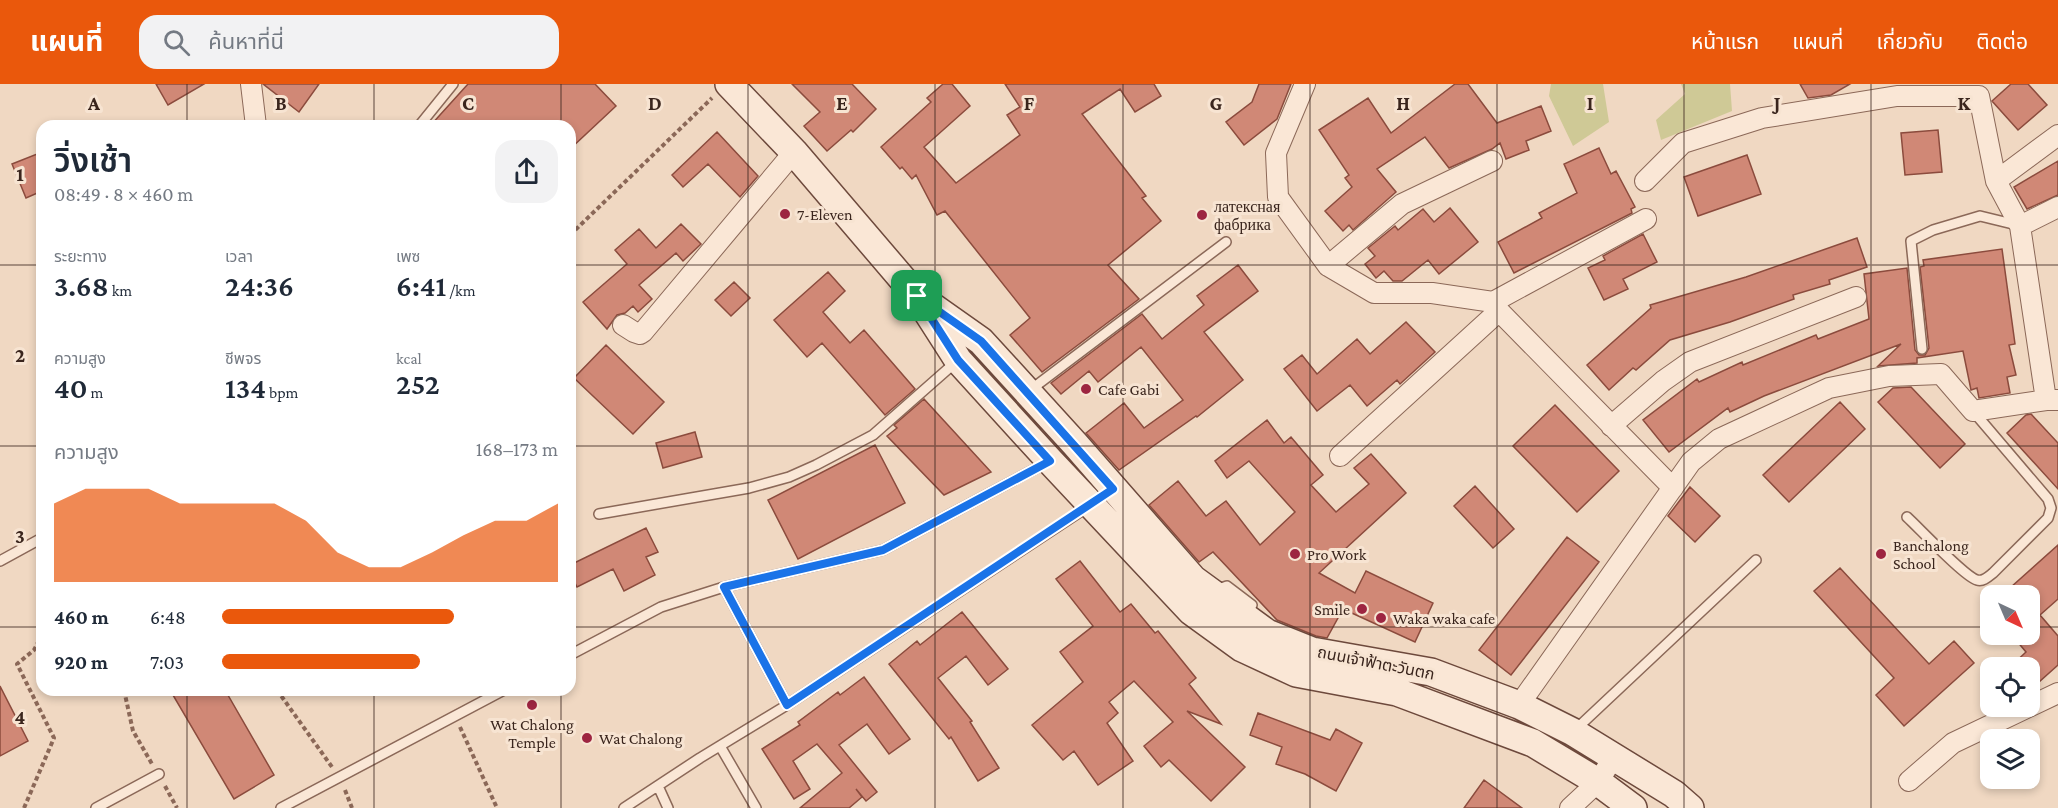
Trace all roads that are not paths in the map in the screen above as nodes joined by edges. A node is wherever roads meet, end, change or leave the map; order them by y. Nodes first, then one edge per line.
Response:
1 (251, 84) edge
2 (453, 84) edge
3 (1305, 84) edge
4 (723, 88) edge
5 (1894, 90) edge
6 (255, 120) edge
7 (424, 120) edge
8 (2058, 135) edge
9 (794, 152) junction
10 (1492, 161) dead end
11 (1645, 181) dead end
12 (1996, 181) junction
13 (2058, 207) edge
14 (1646, 219) dead end
15 (2020, 226) junction
16 (1226, 242) dead end
17 (1328, 266) junction
18 (917, 296) junction
19 (1856, 297) dead end
20 (1496, 307) junction
21 (623, 325) dead end
22 (1922, 349) dead end
23 (958, 360) junction
24 (1028, 392) junction
25 (2052, 400) edge
26 (1973, 411) junction
27 (1611, 426) junction
28 (1075, 444) junction
29 (1340, 456) dead end
30 (1050, 461) junction
31 (1673, 488) junction
32 (1113, 489) junction
33 (1091, 504) junction
34 (599, 514) dead end
35 (1907, 517) dead end
36 (36, 541) edge
37 (1756, 560) dead end
38 (0, 561) edge
39 (724, 587) junction
40 (1210, 591) junction
41 (1252, 605) dead end
42 (576, 652) edge
43 (2058, 693) edge
44 (493, 696) edge
45 (787, 705) junction
46 (1519, 705) junction
47 (1572, 732) junction
48 (720, 746) junction
49 (1613, 758) junction
50 (159, 774) road end
51 (1909, 781) dead end
52 (1598, 782) junction
53 (658, 786) junction
54 (96, 808) edge
55 (281, 808) edge
56 (624, 808) edge
57 (668, 808) edge
58 (756, 808) edge
59 (1570, 808) edge
60 (1633, 808) edge
61 (1690, 808) edge

1 - 6 street
2 - 7 lane
3 - 17 street
4 - 9 main road, ถนนเจ้าฟ้าตะวันตก
5 - 11 street
5 - 12 street
8 - 12 street
9 - 18 main road, ถนนเจ้าฟ้าตะวันตก
9 - 21 street
10 - 17 street
12 - 15 street
13 - 15 street
14 - 20 street
15 - 22 lane
15 - 25 street
16 - 24 lane
17 - 20 street
18 - 23 main road, ถนนเจ้าฟ้าตะวันตก
18 - 24 main road, ถนนเจ้าฟ้าตะวันตก
19 - 27 street
20 - 27 street
20 - 29 street
23 - 30 main road, ถนนเจ้าฟ้าตะวันตก
23 - 34 lane
24 - 28 main road, ถนนเจ้าฟ้าตะวันตก
25 - 26 street
26 - 31 street
26 - 35 lane
27 - 31 street
28 - 30 main road
28 - 32 main road, ถนนเจ้าฟ้าตะวันตก
30 - 33 main road, ถนนเจ้าฟ้าตะวันตก
30 - 39 lane
31 - 46 street
32 - 33 main road
32 - 40 main road, ถนนเจ้าฟ้าตะวันตก
33 - 45 lane
33 - 52 main road, ถนนเจ้าฟ้าตะวันตก
36 - 38 lane
37 - 47 lane
39 - 42 lane
39 - 45 lane
40 - 41 lane
40 - 46 main road, ถนนเจ้าฟ้าตะวันตก
43 - 51 street
44 - 55 lane
45 - 48 lane
46 - 47 main road, ถนนเจ้าฟ้าตะวันตก
47 - 49 main road, ถนนเจ้าฟ้าตะวันตก
48 - 53 lane
48 - 58 lane
49 - 52 street
49 - 61 main road, ถนนเจ้าฟ้าตะวันตก
50 - 54 lane
52 - 59 street
52 - 60 main road, ถนนเจ้าฟ้าตะวันตก
53 - 56 lane
53 - 57 lane

